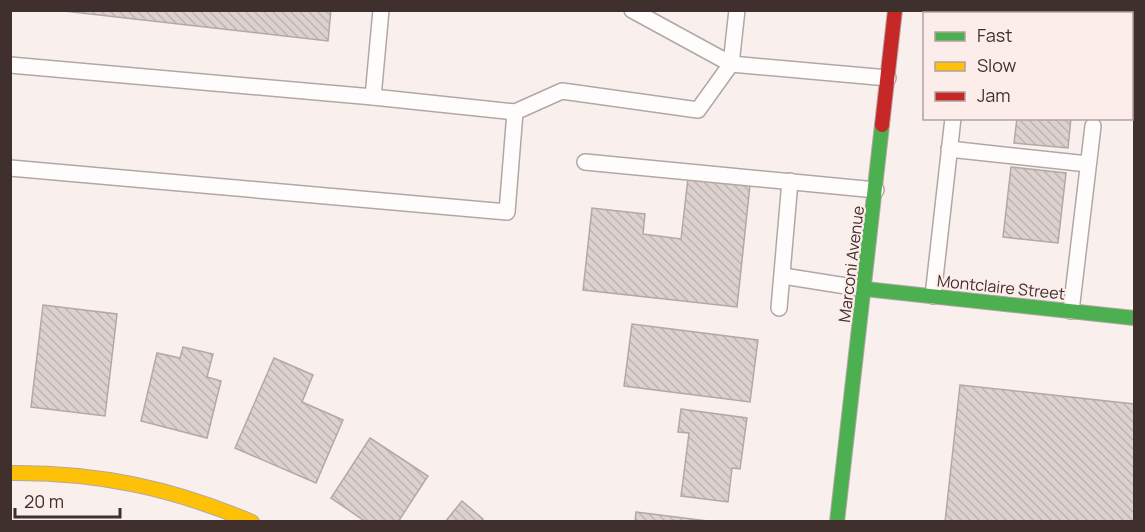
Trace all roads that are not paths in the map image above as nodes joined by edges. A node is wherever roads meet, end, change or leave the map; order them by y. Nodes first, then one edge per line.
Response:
1 (381, 10) edge
2 (632, 10) edge
3 (737, 10) edge
4 (895, 10) edge
5 (731, 64) junction
6 (10, 65) edge
7 (888, 78) junction
8 (372, 97) junction
9 (515, 112) junction
10 (953, 120) edge
11 (1093, 126) dead end
12 (949, 149) junction
13 (585, 162) dead end
14 (1089, 164) junction
15 (10, 168) edge
16 (790, 181) junction
17 (876, 190) junction
18 (783, 276) junction
19 (865, 289) junction
20 (933, 296) junction
21 (779, 308) dead end
22 (1071, 311) junction
23 (1134, 318) edge
24 (10, 473) edge
25 (252, 522) edge
26 (837, 522) edge

1 - 8 lane
2 - 5 lane
3 - 5 lane
4 - 7 street, Marconi Avenue
5 - 7 lane
5 - 9 lane
6 - 8 lane
7 - 17 street, Marconi Avenue
8 - 9 lane
9 - 15 lane
10 - 12 lane
11 - 14 lane
12 - 14 lane
12 - 20 lane
13 - 16 lane
14 - 22 lane
16 - 17 lane
16 - 18 lane
17 - 19 street, Marconi Avenue
18 - 19 lane
18 - 21 lane
19 - 20 street, Montclaire Street
19 - 26 street, Marconi Avenue
20 - 22 street, Montclaire Street
22 - 23 street, Montclaire Street
24 - 25 street

